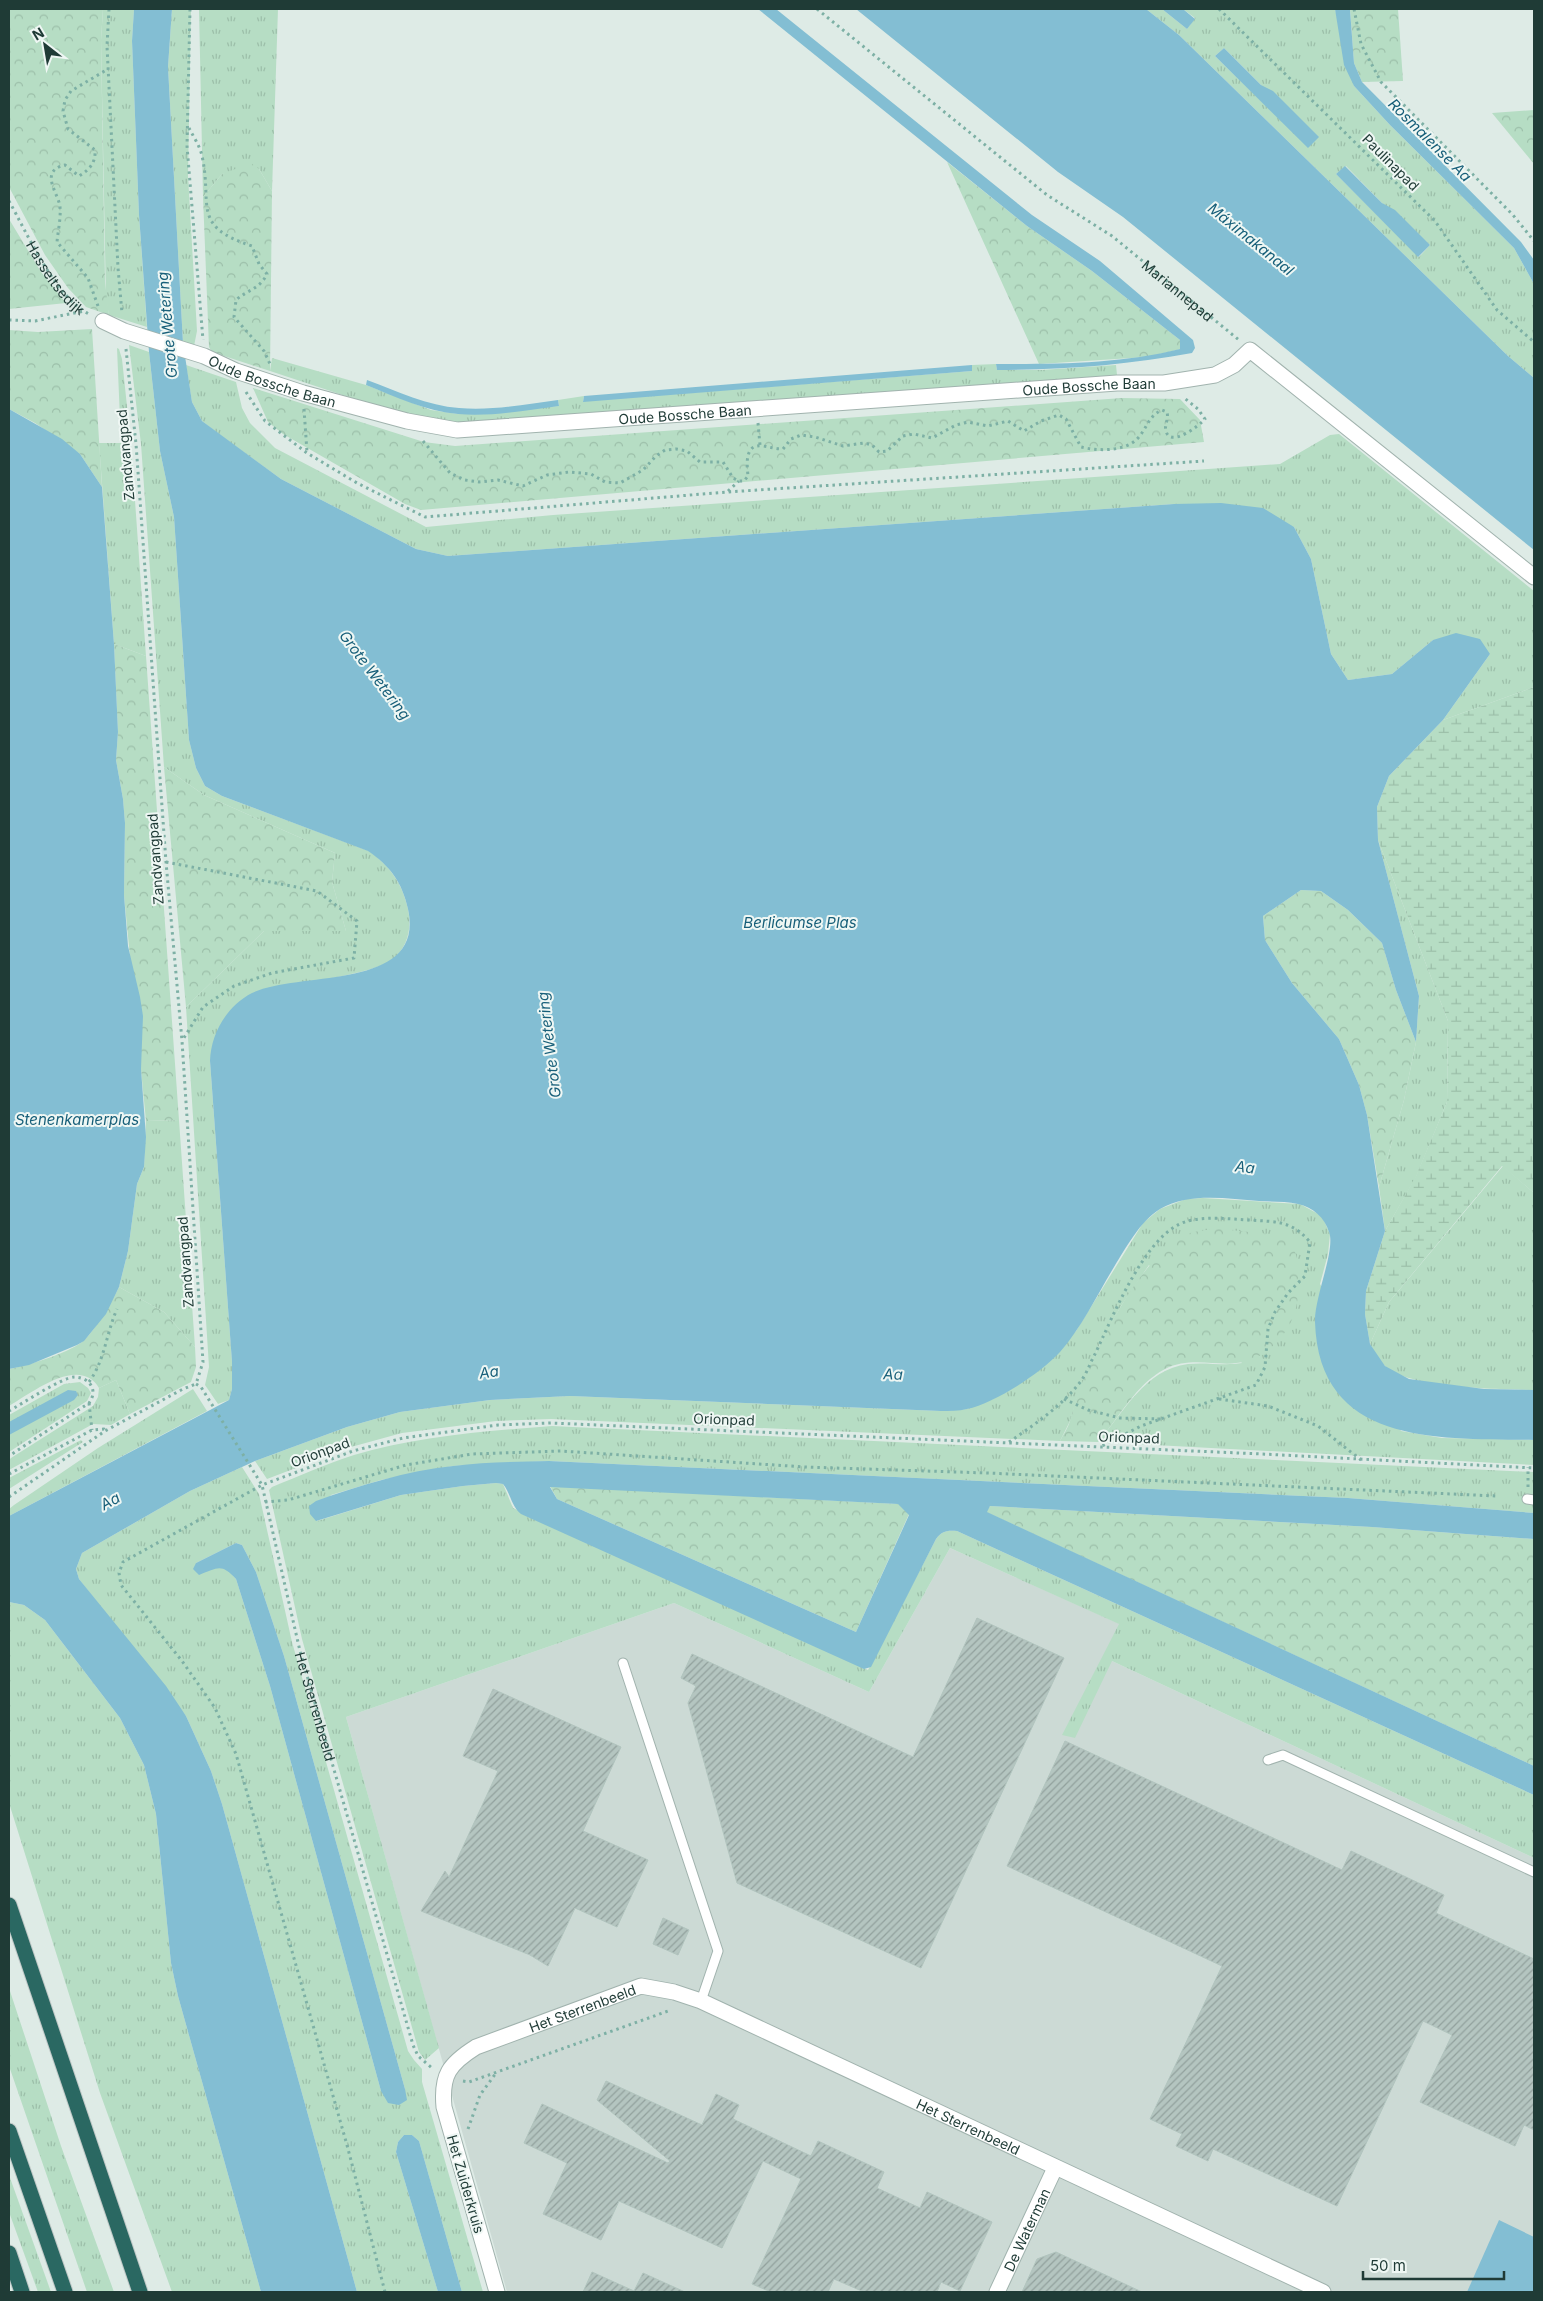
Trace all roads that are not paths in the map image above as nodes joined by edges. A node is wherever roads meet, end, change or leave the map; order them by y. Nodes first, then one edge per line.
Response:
1 (102, 321) road end
2 (131, 333) joint
3 (1534, 577) edge
4 (622, 1663) dead end
5 (1268, 1760) dead end
6 (1534, 1872) edge
7 (9, 1905) edge
8 (701, 2002) junction
9 (446, 2076) joint
10 (9, 2131) edge
11 (1056, 2168) junction
12 (9, 2253) edge
13 (22, 2292) edge
14 (65, 2292) edge
15 (140, 2292) edge
16 (497, 2292) edge
17 (996, 2292) edge
18 (1323, 2292) edge

1 - 2 street, Hasseltsedijk
2 - 3 street, Oude Bossche Baan
4 - 8 lane
5 - 6 lane
7 - 15 highway
8 - 9 street, Het Sterrenbeeld
8 - 11 street, Het Sterrenbeeld
9 - 16 street, Het Zuiderkruis
10 - 14 highway
11 - 17 street, De Waterman
11 - 18 street, Het Sterrenbeeld
12 - 13 highway

